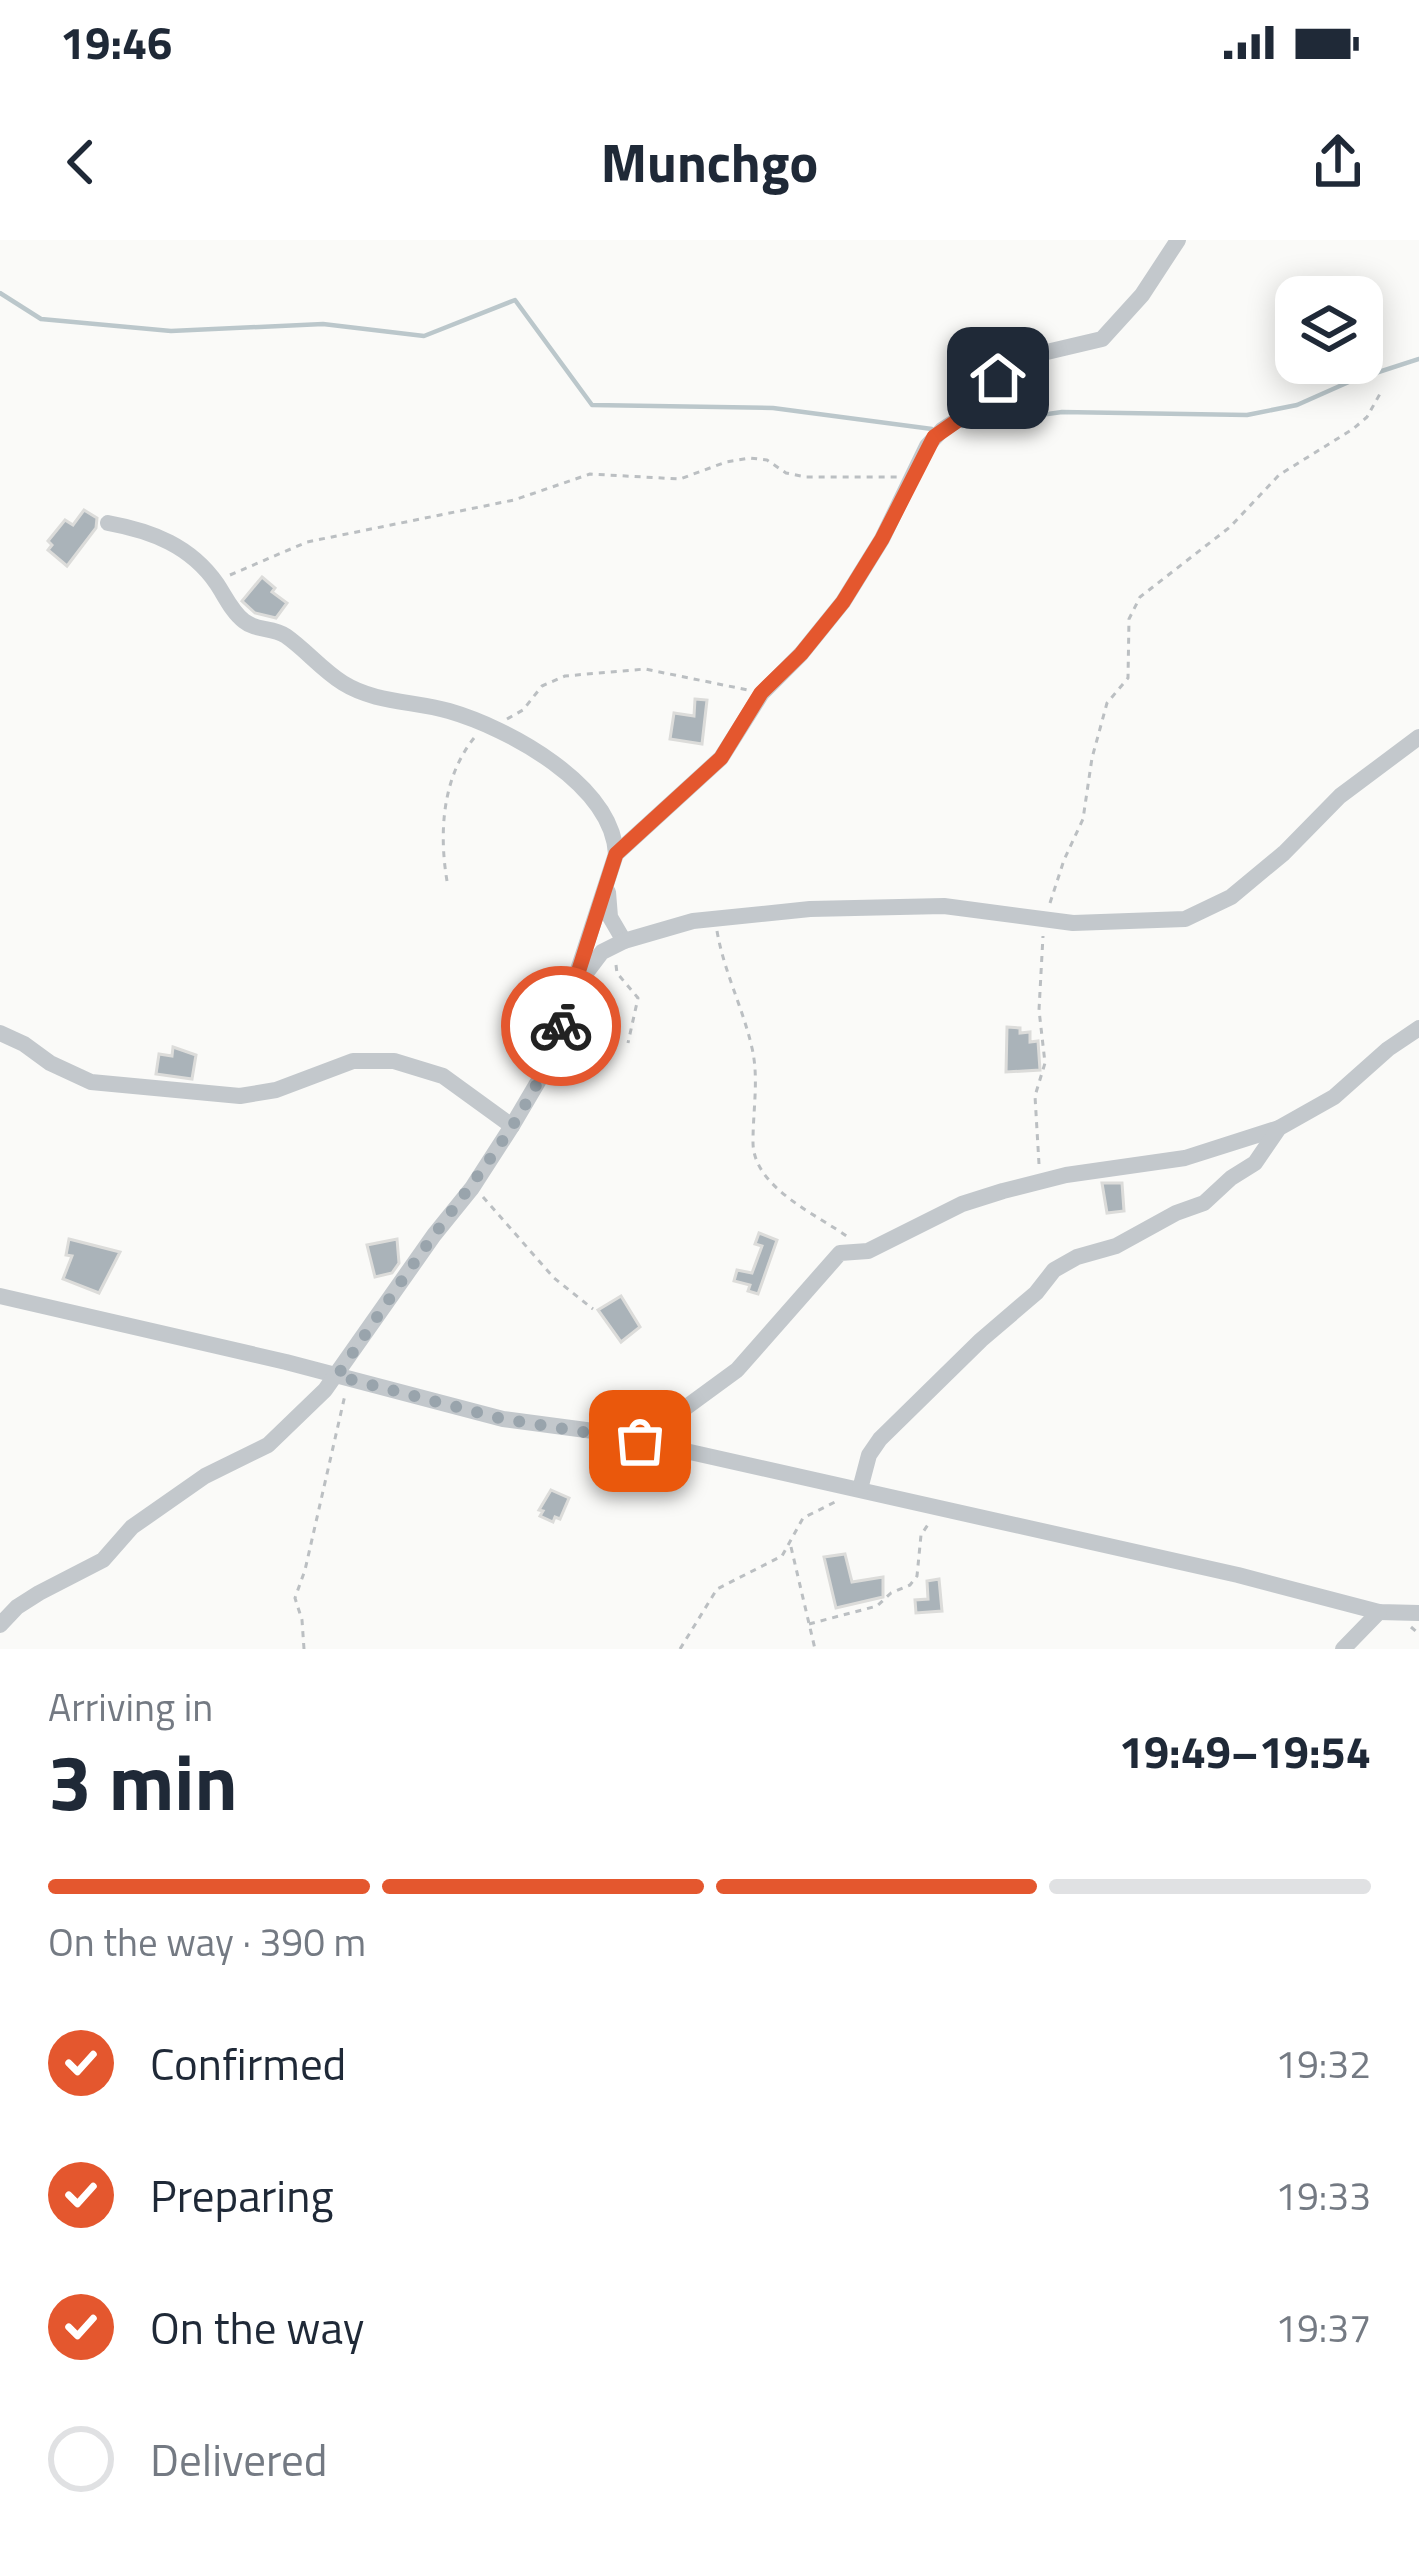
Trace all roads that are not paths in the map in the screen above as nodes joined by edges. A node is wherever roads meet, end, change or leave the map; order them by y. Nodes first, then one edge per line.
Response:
1 (1178, 240) edge
2 (108, 523) dead end
3 (1419, 737) edge
4 (616, 854) junction
5 (608, 879) junction
6 (624, 941) junction
7 (574, 988) junction
8 (1419, 1028) edge
9 (0, 1033) edge
10 (512, 1126) junction
11 (1279, 1128) junction
12 (0, 1296) edge
13 (343, 1378) junction
14 (640, 1441) junction
15 (860, 1489) junction
16 (1378, 1612) junction
17 (1419, 1613) edge
18 (0, 1625) edge
19 (1343, 1649) edge

1 - 4 street
2 - 4 street
3 - 6 street
4 - 5 street
5 - 6 street
5 - 7 street
6 - 7 street
7 - 10 street
8 - 11 street
9 - 10 street
10 - 13 street
11 - 14 street
11 - 15 street
12 - 13 street
13 - 14 street
13 - 18 street
14 - 15 street
15 - 16 street
16 - 17 street
16 - 19 street

